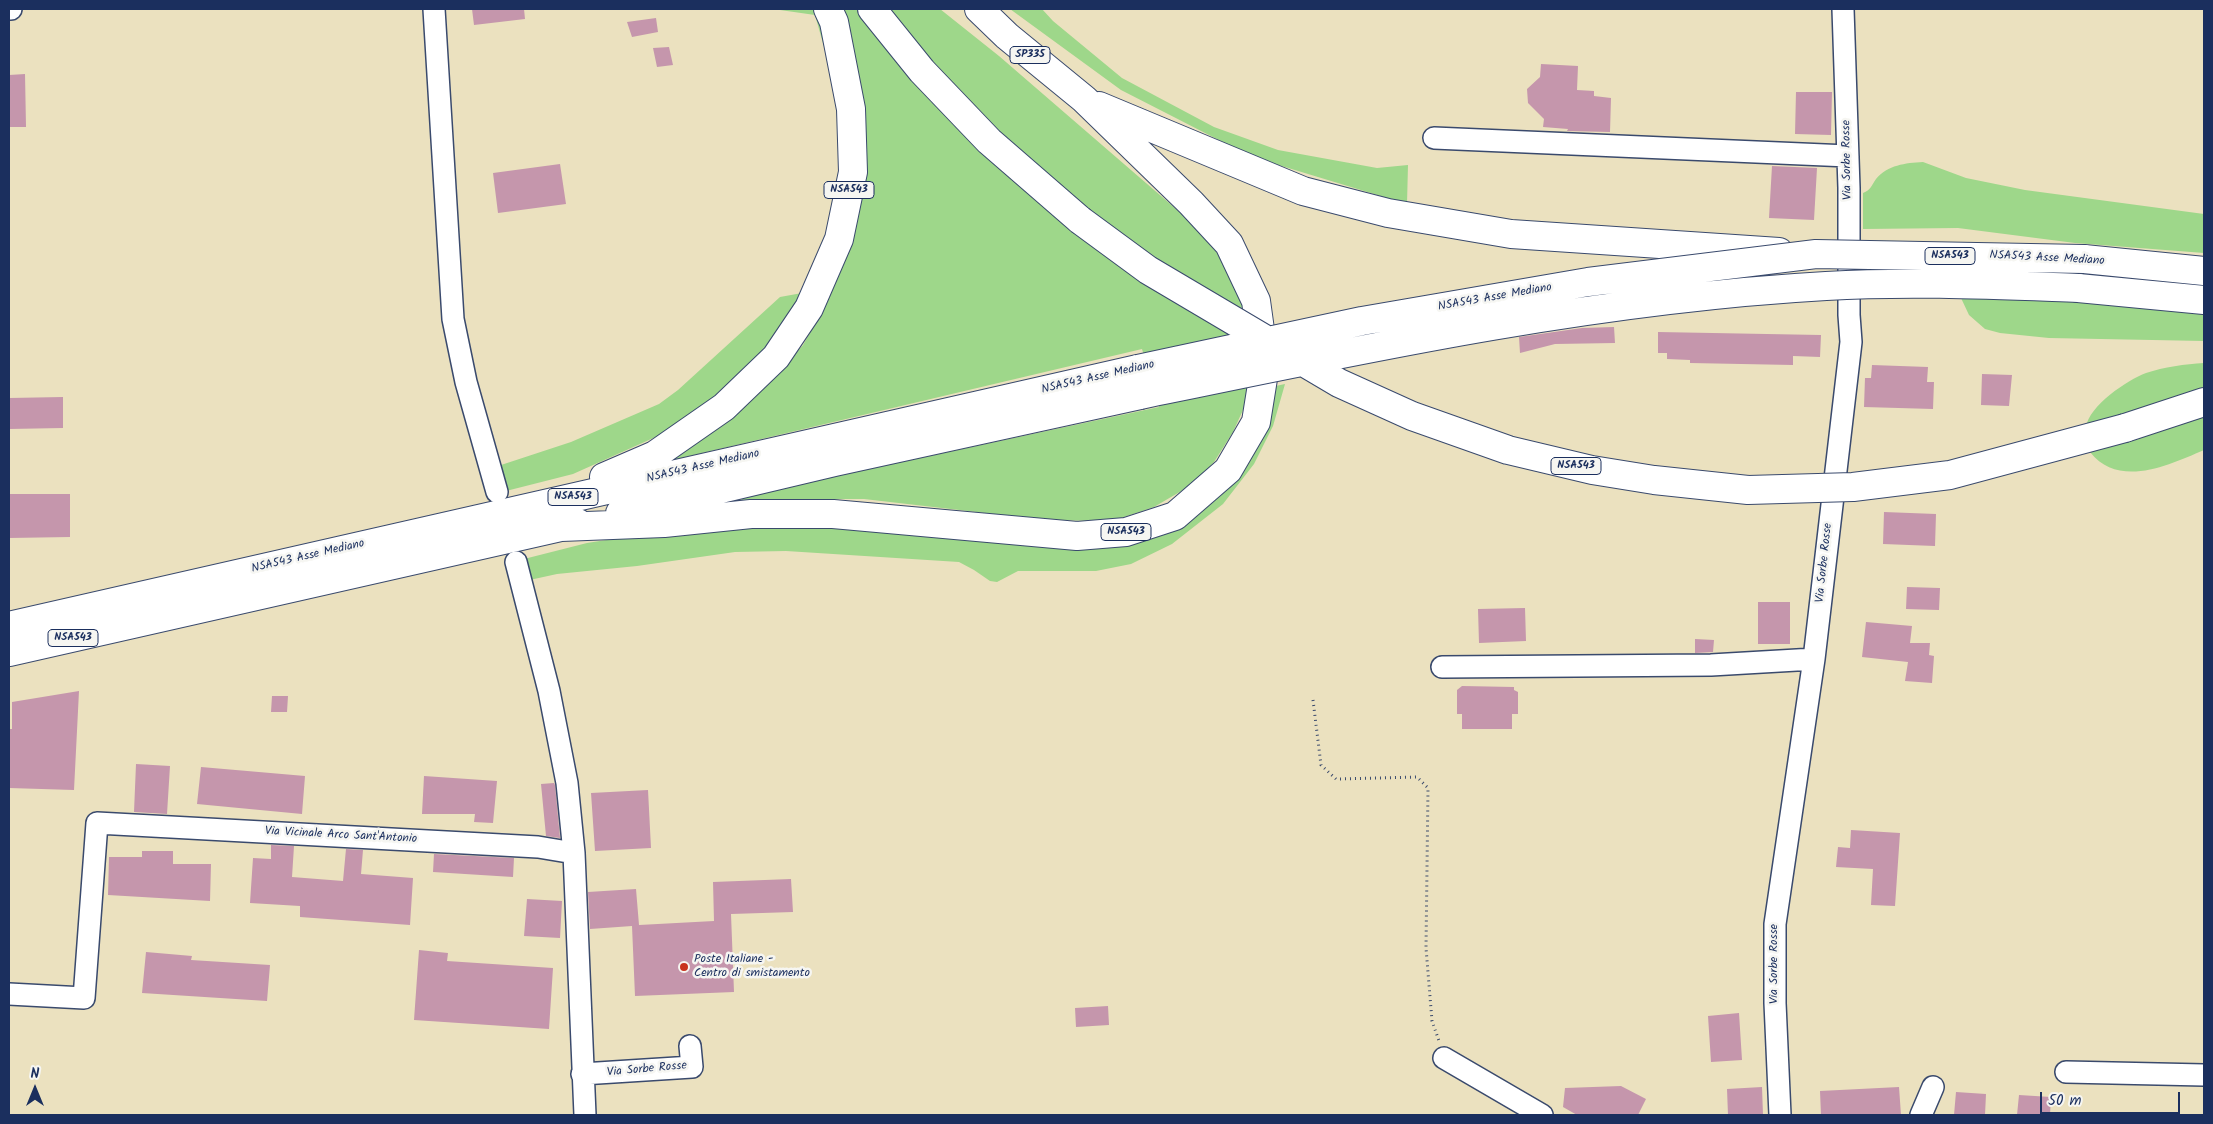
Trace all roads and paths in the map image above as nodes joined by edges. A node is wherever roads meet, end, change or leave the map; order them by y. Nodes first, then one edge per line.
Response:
1 (434, 9) edge
2 (828, 9) edge
3 (872, 9) edge
4 (979, 9) edge
5 (1843, 9) edge
6 (1084, 99) junction
7 (1434, 138) dead end
8 (1848, 156) junction
9 (1816, 254) junction
10 (2204, 271) edge
11 (2204, 300) edge
12 (1139, 382) junction
13 (2204, 402) edge
14 (498, 492) dead end
15 (540, 504) junction
16 (561, 527) junction
17 (516, 562) dead end
18 (9, 626) edge
19 (9, 652) edge
20 (1814, 659) junction
21 (1442, 667) dead end
22 (1313, 700) dead end
23 (574, 853) junction
24 (9, 994) edge
25 (690, 1046) dead end
26 (1444, 1058) joint
27 (2066, 1072) dead end
28 (582, 1074) junction
29 (2204, 1075) edge
30 (1933, 1087) dead end
31 (585, 1115) edge
32 (1542, 1115) edge
33 (1780, 1115) edge
34 (1921, 1115) edge

1 - 14 street
2 - 15 highway, NSA543
3 - 13 highway, NSA543, bridge
4 - 6 highway, SP335
5 - 8 street, Via Sorbe Rosse
6 - 9 highway, NSA543, bridge
6 - 16 highway, NSA543
7 - 8 street
8 - 20 street, Via Sorbe Rosse
9 - 10 highway, NSA543 Asse Mediano / NSA543, bridge
9 - 12 highway, NSA543 Asse Mediano / NSA543, bridge
11 - 12 highway, NSA543 Asse Mediano / NSA543, bridge
12 - 15 highway, NSA543 Asse Mediano / NSA543
12 - 16 highway, NSA543 Asse Mediano / NSA543
15 - 18 highway, NSA543 Asse Mediano / NSA543
16 - 19 highway, NSA543 Asse Mediano / NSA543
17 - 23 street
20 - 21 street
20 - 33 street, Via Sorbe Rosse
22 - 26 path
23 - 24 street, Via Vicinale Arco Sant'Antonio
23 - 28 street
25 - 28 street, Via Sorbe Rosse
26 - 32 street
27 - 29 street
28 - 31 street
30 - 34 street

